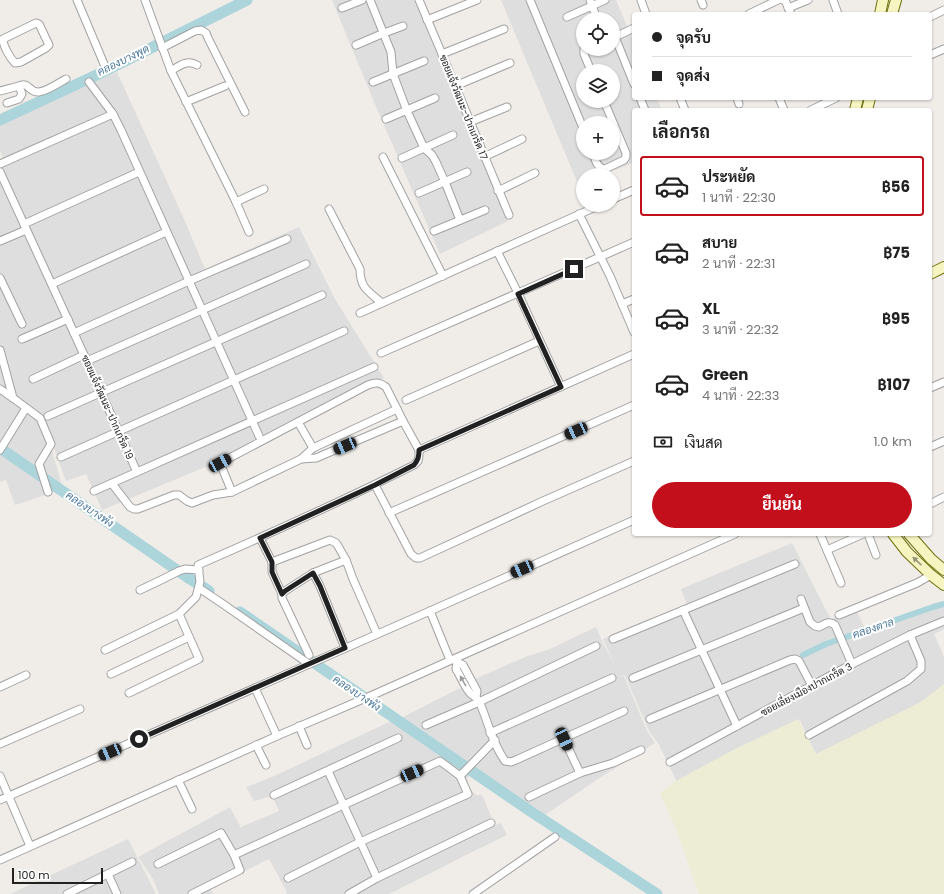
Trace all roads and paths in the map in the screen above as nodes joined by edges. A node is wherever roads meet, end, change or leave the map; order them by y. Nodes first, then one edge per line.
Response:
1 (77, 0) edge
2 (145, 0) edge
3 (362, 0) edge
4 (370, 0) edge
5 (419, 0) edge
6 (477, 0) edge
7 (530, 0) edge
8 (605, 0) edge
9 (641, 0) edge
10 (778, 0) edge
11 (784, 0) edge
12 (808, 0) edge
13 (833, 0) edge
14 (883, 0) edge
15 (896, 0) edge
16 (354, 2) edge
17 (591, 3) edge
18 (342, 8) dead end
19 (944, 10) edge
20 (790, 11) edge
21 (645, 12) edge
22 (753, 12) edge
23 (837, 12) edge
24 (880, 12) edge
25 (893, 12) edge
26 (567, 16) dead end
27 (932, 16) edge
28 (427, 20) junction
29 (403, 26) dead end
30 (504, 29) dead end
31 (632, 29) edge
32 (384, 33) junction
33 (620, 34) edge
34 (161, 44) junction
35 (356, 45) dead end
36 (2, 47) edge
37 (944, 49) edge
38 (620, 51) edge
39 (442, 54) junction
40 (932, 54) edge
41 (424, 61) dead end
42 (510, 63) dead end
43 (104, 64) dead end
44 (197, 65) dead end
45 (171, 72) junction
46 (394, 74) junction
47 (66, 79) dead end
48 (632, 79) edge
49 (89, 82) dead end
50 (372, 82) dead end
51 (19, 86) junction
52 (225, 86) dead end
53 (455, 86) junction
54 (0, 91) edge
55 (435, 98) dead end
56 (832, 100) edge
57 (186, 102) junction
58 (7, 103) dead end
59 (507, 107) dead end
60 (815, 108) edge
61 (407, 111) junction
62 (245, 112) dead end
63 (113, 114) junction
64 (578, 116) edge
65 (386, 119) dead end
66 (470, 122) junction
67 (453, 135) dead end
68 (620, 139) edge
69 (522, 140) dead end
70 (424, 148) junction
71 (384, 157) dead end
72 (484, 157) junction
73 (402, 158) dead end
74 (596, 160) edge
75 (0, 164) edge
76 (0, 172) edge
77 (139, 172) junction
78 (467, 172) dead end
79 (535, 173) dead end
80 (445, 182) junction
81 (264, 189) dead end
82 (498, 190) junction
83 (632, 191) edge
84 (419, 193) dead end
85 (620, 196) edge
86 (236, 202) junction
87 (330, 209) dead end
88 (485, 210) dead end
89 (584, 212) edge
90 (579, 214) junction
91 (509, 215) dead end
92 (460, 220) junction
93 (25, 227) junction
94 (434, 231) dead end
95 (166, 232) junction
96 (249, 232) dead end
97 (287, 239) dead end
98 (0, 241) edge
99 (632, 243) edge
100 (497, 251) junction
101 (601, 256) junction
102 (306, 264) dead end
103 (944, 267) edge
104 (932, 273) edge
105 (443, 276) junction
106 (0, 278) edge
107 (189, 281) junction
108 (52, 284) junction
109 (518, 294) junction
110 (322, 295) dead end
111 (632, 300) edge
112 (382, 303) junction
113 (622, 304) junction
114 (203, 310) junction
115 (360, 313) dead end
116 (68, 318) junction
117 (22, 324) dead end
118 (632, 327) edge
119 (344, 330) dead end
120 (74, 333) junction
121 (22, 339) dead end
122 (216, 341) junction
123 (540, 341) junction
124 (381, 353) dead end
125 (1, 355) edge
126 (632, 355) edge
127 (86, 358) junction
128 (374, 367) dead end
129 (33, 379) dead end
130 (234, 380) junction
131 (944, 382) edge
132 (561, 387) junction
133 (932, 387) edge
134 (0, 389) edge
135 (101, 392) junction
136 (13, 398) junction
137 (406, 400) dead end
138 (632, 406) edge
139 (26, 408) junction
140 (397, 409) junction
141 (48, 416) dead end
142 (252, 420) junction
143 (402, 421) junction
144 (298, 422) junction
145 (119, 432) junction
146 (259, 436) dead end
147 (944, 441) edge
148 (932, 446) edge
149 (313, 448) junction
150 (0, 450) edge
151 (419, 450) junction
152 (61, 457) dead end
153 (301, 459) junction
154 (632, 462) edge
155 (137, 472) junction
156 (113, 485) dead end
157 (375, 485) junction
158 (94, 491) dead end
159 (48, 492) dead end
160 (232, 492) junction
161 (944, 497) edge
162 (932, 503) edge
163 (389, 513) junction
164 (632, 521) edge
165 (724, 536) edge
166 (821, 536) edge
167 (858, 536) edge
168 (869, 536) edge
169 (895, 536) edge
170 (911, 536) edge
171 (260, 538) junction
172 (827, 550) junction
173 (876, 555) dead end
174 (346, 560) junction
175 (272, 562) junction
176 (794, 564) dead end
177 (199, 570) junction
178 (944, 570) edge
179 (313, 573) junction
180 (931, 575) junction
181 (842, 583) dead end
182 (944, 585) edge
183 (199, 588) junction
184 (140, 590) dead end
185 (282, 594) junction
186 (801, 599) dead end
187 (804, 608) junction
188 (683, 610) junction
189 (430, 611) junction
190 (179, 614) junction
191 (839, 615) dead end
192 (944, 621) edge
193 (377, 634) junction
194 (910, 634) junction
195 (189, 637) junction
196 (613, 639) dead end
197 (596, 646) dead end
198 (345, 648) junction
199 (105, 650) dead end
200 (702, 650) junction
201 (309, 655) dead end
202 (455, 660) junction
203 (309, 664) junction
204 (852, 664) junction
205 (111, 674) dead end
206 (26, 675) dead end
207 (612, 678) dead end
208 (633, 678) dead end
209 (812, 686) junction
210 (0, 687) edge
211 (255, 688) junction
212 (720, 689) junction
213 (129, 693) dead end
214 (478, 700) junction
215 (80, 710) dead end
216 (624, 711) dead end
217 (650, 719) dead end
218 (426, 725) dead end
219 (299, 726) junction
220 (737, 726) junction
221 (490, 733) junction
222 (810, 735) dead end
223 (277, 736) junction
224 (398, 738) dead end
225 (564, 739) junction
226 (495, 740) junction
227 (0, 744) edge
228 (308, 744) dead end
229 (256, 745) junction
230 (642, 750) dead end
231 (670, 762) dead end
232 (266, 765) dead end
233 (328, 770) junction
234 (580, 773) junction
235 (0, 776) edge
236 (460, 776) junction
237 (178, 780) junction
238 (274, 795) dead end
239 (9, 796) junction
240 (529, 797) dead end
241 (0, 800) edge
242 (344, 804) junction
243 (192, 810) dead end
244 (491, 823) dead end
245 (555, 837) dead end
246 (360, 842) junction
247 (30, 846) junction
248 (234, 855) junction
249 (0, 860) edge
250 (132, 862) dead end
251 (158, 864) dead end
252 (108, 874) junction
253 (288, 878) dead end
254 (377, 878) junction
255 (67, 894) edge
256 (117, 894) edge
257 (192, 894) edge
258 (349, 894) edge
259 (473, 894) edge

1 - 43 street
2 - 34 street
3 - 16 street
4 - 32 street
5 - 28 street, ซอยแจ้งวัฒนะ-ปากเกร็ด 17
6 - 28 street
7 - 64 street
8 - 17 street
9 - 21 street
10 - 22 street
11 - 20 street
12 - 20 street
13 - 23 street
14 - 24 main road
15 - 25 main road
16 - 18 street
17 - 26 street
19 - 27 street
28 - 39 street, ซอยแจ้งวัฒนะ-ปากเกร็ด 17
29 - 32 street
30 - 39 street
31 - 33 street
32 - 35 street
32 - 46 street
34 - 45 street
34 - 62 street
36 - 36 street
37 - 40 street
38 - 48 street
39 - 53 street, ซอยแจ้งวัฒนะ-ปากเกร็ด 17
41 - 46 street
42 - 53 street
44 - 45 street
45 - 57 street
46 - 50 street
46 - 61 street
47 - 51 street
49 - 63 street
51 - 54 street
51 - 58 street
52 - 57 street
53 - 66 street, ซอยแจ้งวัฒนะ-ปากเกร็ด 17
55 - 61 street
56 - 60 street
57 - 86 street
59 - 66 street
61 - 65 street
61 - 70 street
63 - 75 street
63 - 77 street
66 - 72 street, ซอยแจ้งวัฒนะ-ปากเกร็ด 17
67 - 70 street
68 - 74 street
69 - 72 street
70 - 73 street
70 - 80 street
71 - 105 street
72 - 82 street, ซอยแจ้งวัฒนะ-ปากเกร็ด 17
76 - 93 street, ซอยแจ้งวัฒนะ-ปากเกร็ด 19
77 - 93 street
77 - 95 street
78 - 80 street
79 - 82 street
80 - 84 street
80 - 92 street
81 - 86 street
82 - 91 street, ซอยแจ้งวัฒนะ-ปากเกร็ด 17
83 - 85 street
86 - 96 street
87 - 112 street
88 - 92 street
89 - 90 street
90 - 100 street
90 - 101 street
92 - 94 street
93 - 98 street
93 - 108 street, ซอยแจ้งวัฒนะ-ปากเกร็ด 19
95 - 107 street
95 - 108 street
97 - 107 street
99 - 101 street
100 - 105 street
100 - 109 street
101 - 109 street
101 - 113 street
102 - 114 street
103 - 104 main road
105 - 112 street
106 - 117 street
107 - 114 street
107 - 120 street
108 - 116 street, ซอยแจ้งวัฒนะ-ปากเกร็ด 19
109 - 123 street
109 - 124 street
110 - 122 street
111 - 113 street
112 - 115 street
113 - 118 street
114 - 122 street
114 - 127 street
116 - 120 street, ซอยแจ้งวัฒนะ-ปากเกร็ด 19
116 - 121 street
119 - 130 street
120 - 127 street, ซอยแจ้งวัฒนะ-ปากเกร็ด 19
122 - 130 street
122 - 135 street
123 - 132 street
123 - 137 street
125 - 136 street
126 - 132 street
127 - 129 street
127 - 135 street, ซอยแจ้งวัฒนะ-ปากเกร็ด 19
128 - 142 street, ซอยแจ้งวัฒนะ-ปากเกร็ด 19
130 - 142 street
130 - 145 street
131 - 133 street
132 - 151 street
134 - 136 street
135 - 141 street
135 - 145 street, ซอยแจ้งวัฒนะ-ปากเกร็ด 19
136 - 139 street
138 - 163 street
139 - 150 street
139 - 159 street
140 - 143 street
140 - 144 street
140 - 149 street
142 - 146 street
142 - 155 street, ซอยแจ้งวัฒนะ-ปากเกร็ด 19
143 - 151 street
143 - 153 street
144 - 149 street
144 - 160 street
145 - 152 street
145 - 155 street, ซอยแจ้งวัฒนะ-ปากเกร็ด 19
147 - 148 street
149 - 153 street
151 - 157 street
153 - 160 street
154 - 163 street
155 - 158 street
156 - 160 street
157 - 163 street
157 - 171 street
161 - 162 street
164 - 189 street
165 - 202 street
166 - 172 street
167 - 172 street
168 - 173 street
180 -> 169 main road
170 - 178 main road
171 - 175 street
171 - 177 street
172 - 181 street
174 - 175 street
174 - 179 street
174 - 193 street
175 - 185 street
176 - 188 street
177 - 183 street
177 - 184 street
179 - 185 street
179 - 198 street
180 - 182 main road
180 - 191 street
183 - 190 street
183 - 203 street
185 - 201 street
186 - 187 street
187 - 200 street
187 - 204 street
188 - 196 street
188 - 200 street
189 - 193 street
189 - 202 street
190 - 195 street
190 - 199 street
192 - 194 street, ซอยเลี่ยงเมืองปากเกร็ด 3
193 - 198 street
194 - 204 street, ซอยเลี่ยงเมืองปากเกร็ด 3
194 - 222 street
195 - 205 street
195 - 213 street
197 - 214 street
198 - 203 street
200 - 208 street
200 - 212 street
202 - 214 street
202 - 219 street
203 - 211 street
204 - 209 street, ซอยเลี่ยงเมืองปากเกร็ด 3
206 - 210 street
207 - 221 street
209 - 212 street
209 - 220 street, ซอยเลี่ยงเมืองปากเกร็ด 3
211 - 223 street
211 - 239 street
212 - 217 street
212 - 220 street
214 - 218 street
214 - 221 street
215 - 227 street
216 - 225 street
219 - 223 street
219 - 228 street
220 - 231 street, ซอยเลี่ยงเมืองปากเกร็ด 3
221 - 226 street
223 - 229 street
224 - 233 street
225 - 226 street
225 - 234 street
226 - 236 street
229 - 232 street
229 - 237 street
230 - 234 street
233 - 238 street
233 - 242 street
234 - 240 street
235 - 239 street
236 - 242 street
236 - 246 street
237 - 243 street
237 - 247 street
239 - 241 street
239 - 247 street
242 - 246 street
242 - 248 street
244 - 254 street
245 - 259 street
246 - 253 street
246 - 254 street
247 - 249 street
248 - 251 street
248 - 257 street
250 - 252 street
252 - 255 street
252 - 256 street
254 - 258 street

